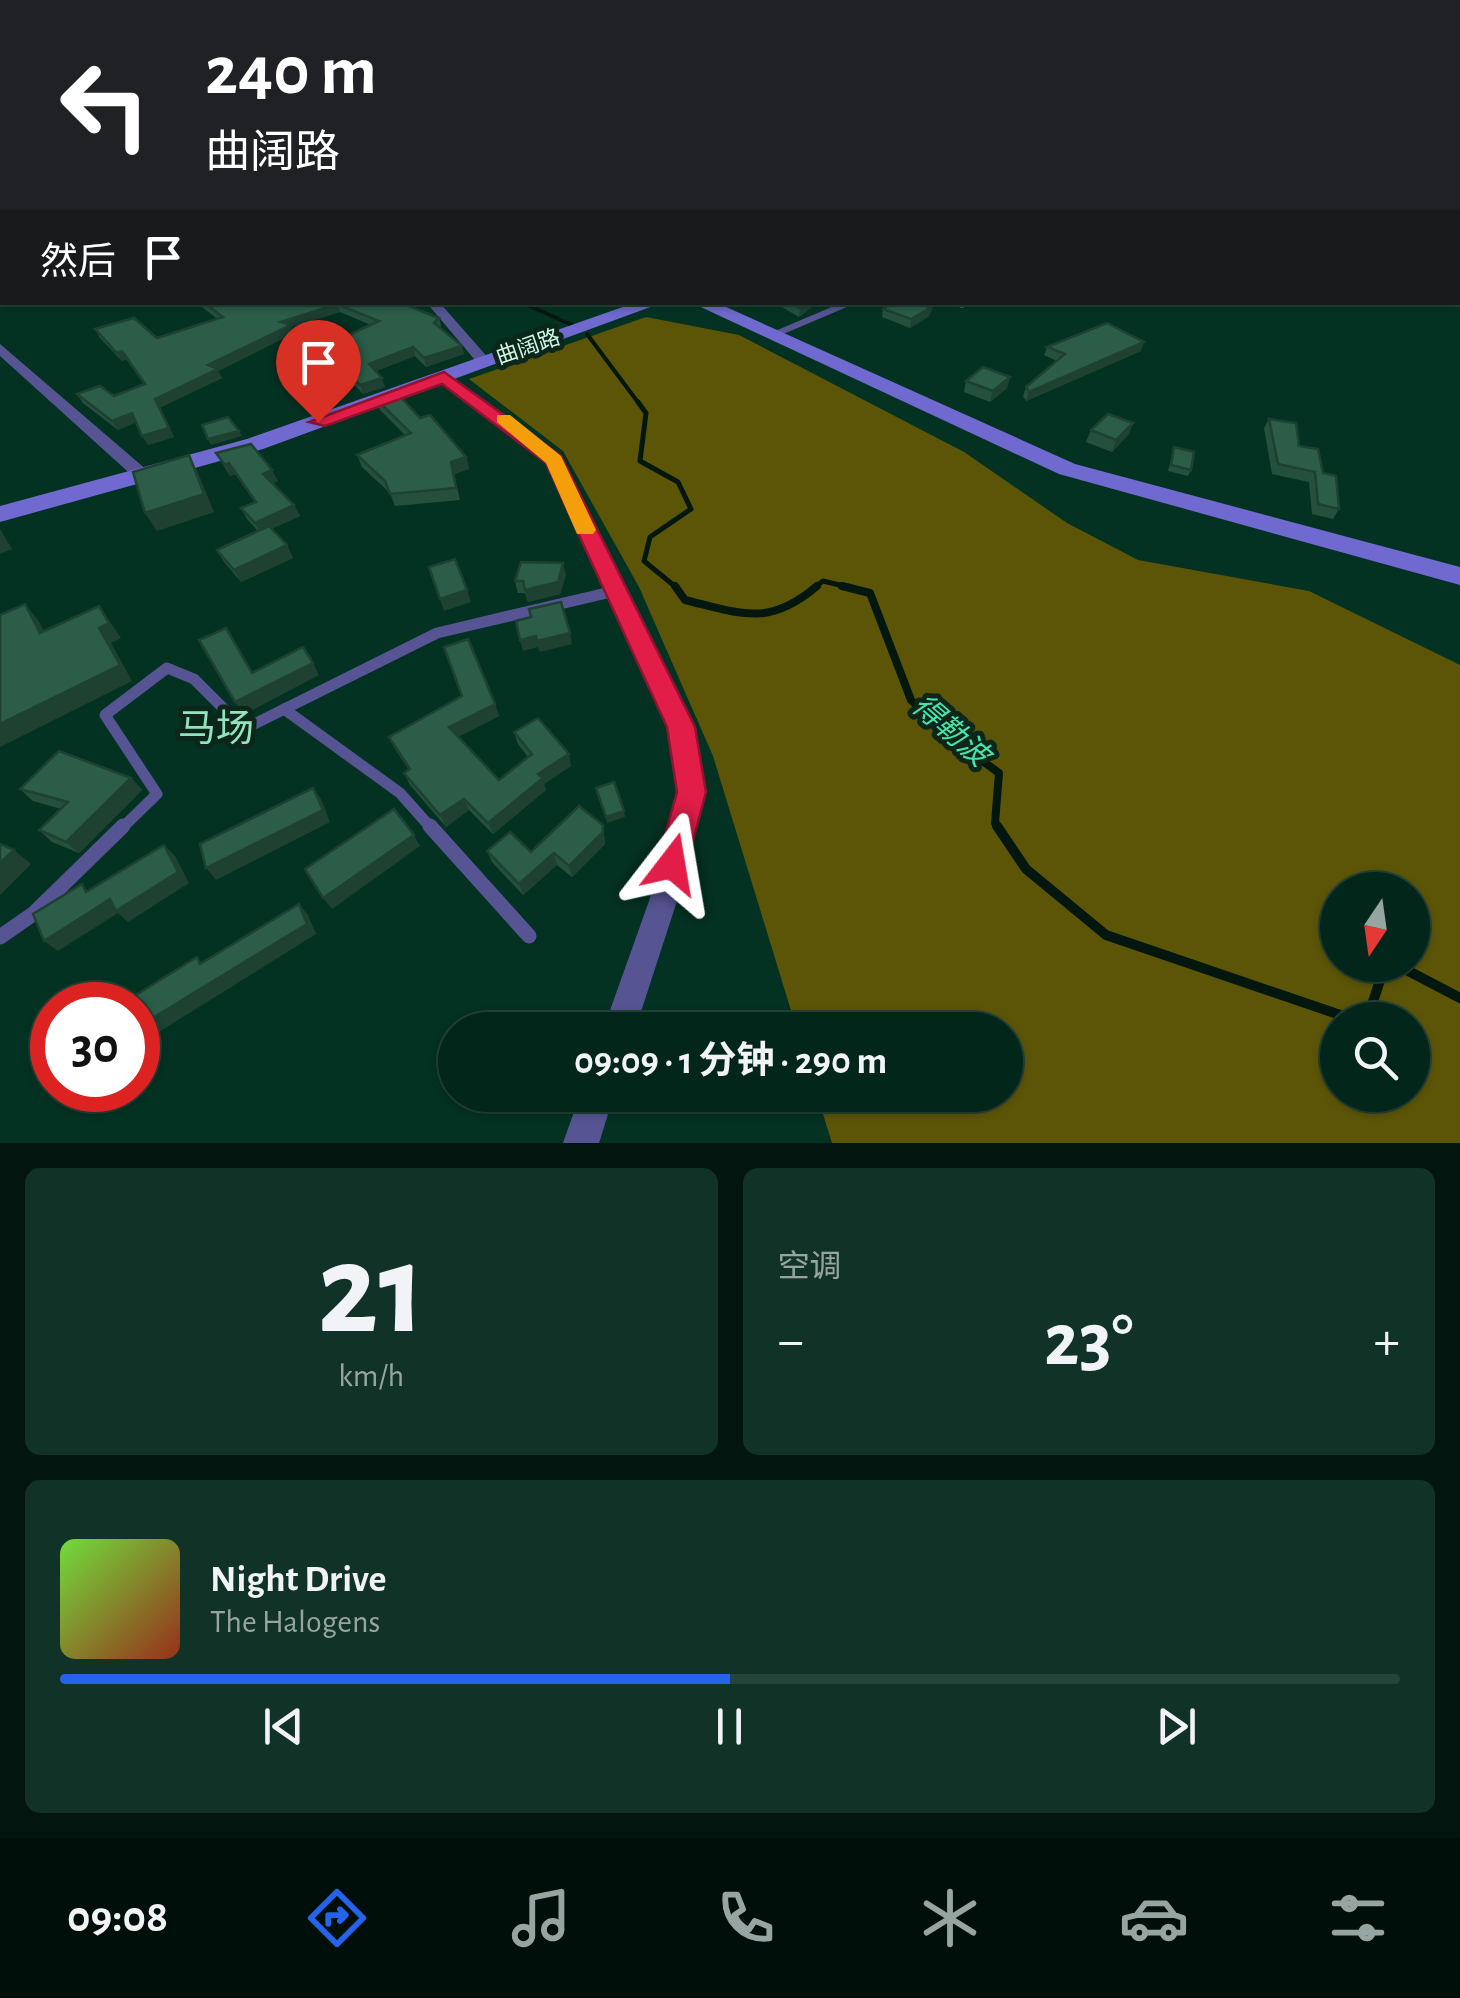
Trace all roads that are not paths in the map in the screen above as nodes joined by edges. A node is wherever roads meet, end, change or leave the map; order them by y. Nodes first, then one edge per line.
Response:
1 (435, 305) edge
2 (646, 305) edge
3 (706, 305) edge
4 (844, 305) edge
5 (770, 336) junction
6 (0, 348) edge
7 (485, 362) junction
8 (444, 377) junction
9 (142, 475) junction
10 (0, 514) edge
11 (1460, 576) edge
12 (615, 591) junction
13 (284, 709) junction
14 (529, 936) dead end
15 (0, 937) edge
16 (625, 1012) edge
17 (591, 1112) edge
18 (581, 1143) edge

1 - 7 street
2 - 7 street, 曲阔路
3 - 5 street
4 - 5 lane
5 - 11 street
6 - 9 street
7 - 8 street, 曲阔路
8 - 9 street, 曲阔路
8 - 12 street
9 - 10 street, 曲阔路
12 - 13 lane
12 - 16 street
13 - 14 lane
13 - 15 lane
17 - 18 street

